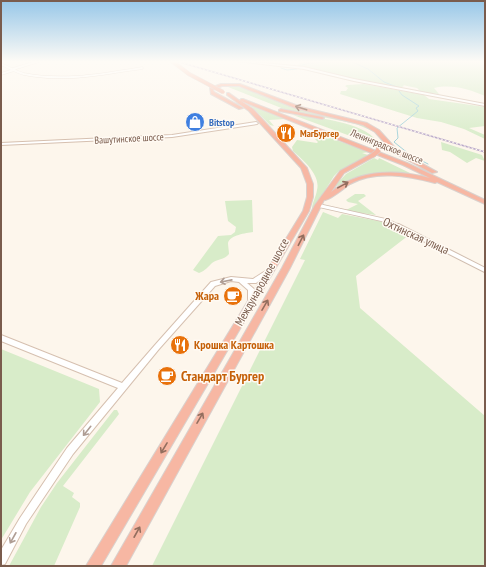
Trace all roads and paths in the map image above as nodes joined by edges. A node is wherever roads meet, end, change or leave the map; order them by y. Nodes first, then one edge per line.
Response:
1 (213, 87) edge
2 (217, 87) edge
3 (220, 87) edge
4 (246, 87) edge
5 (393, 87) edge
6 (227, 92) junction
7 (256, 102) junction
8 (485, 105) edge
9 (256, 123) junction
10 (1, 144) edge
11 (292, 154) junction
12 (434, 172) junction
13 (462, 190) junction
14 (485, 198) edge
15 (485, 202) edge
16 (321, 206) junction
17 (315, 212) junction
18 (271, 269) junction
19 (485, 270) edge
20 (239, 280) junction
21 (250, 306) junction
22 (1, 338) edge
23 (123, 387) junction
24 (1, 560) edge
25 (93, 566) edge
26 (118, 566) edge

1 -> 9 highway
2 - 6 highway, Ленинградское шоссе, bridge
3 - 6 highway, Ленинградское шоссе
12 -> 4 highway
5 - 8 street
6 - 7 highway, Ленинградское шоссе
6 - 11 highway, Международное шоссе
6 - 13 highway, Ленинградское шоссе
7 - 12 highway, Ленинградское шоссе
7 - 17 highway, Международное шоссе, bridge
9 - 10 street, Вашутинское шоссе
9 - 11 highway
11 - 18 highway, Международное шоссе
12 - 14 highway, Ленинградское шоссе
13 - 15 highway, Ленинградское шоссе
16 -> 13 highway
16 - 17 highway
16 - 19 street, Охтинская улица
26 -> 17 highway, Международное шоссе
18 - 20 street
18 - 21 highway, Международное шоссе
20 - 21 street
20 -> 23 street
21 -> 25 highway, Международное шоссе
22 - 23 street
23 -> 24 street

